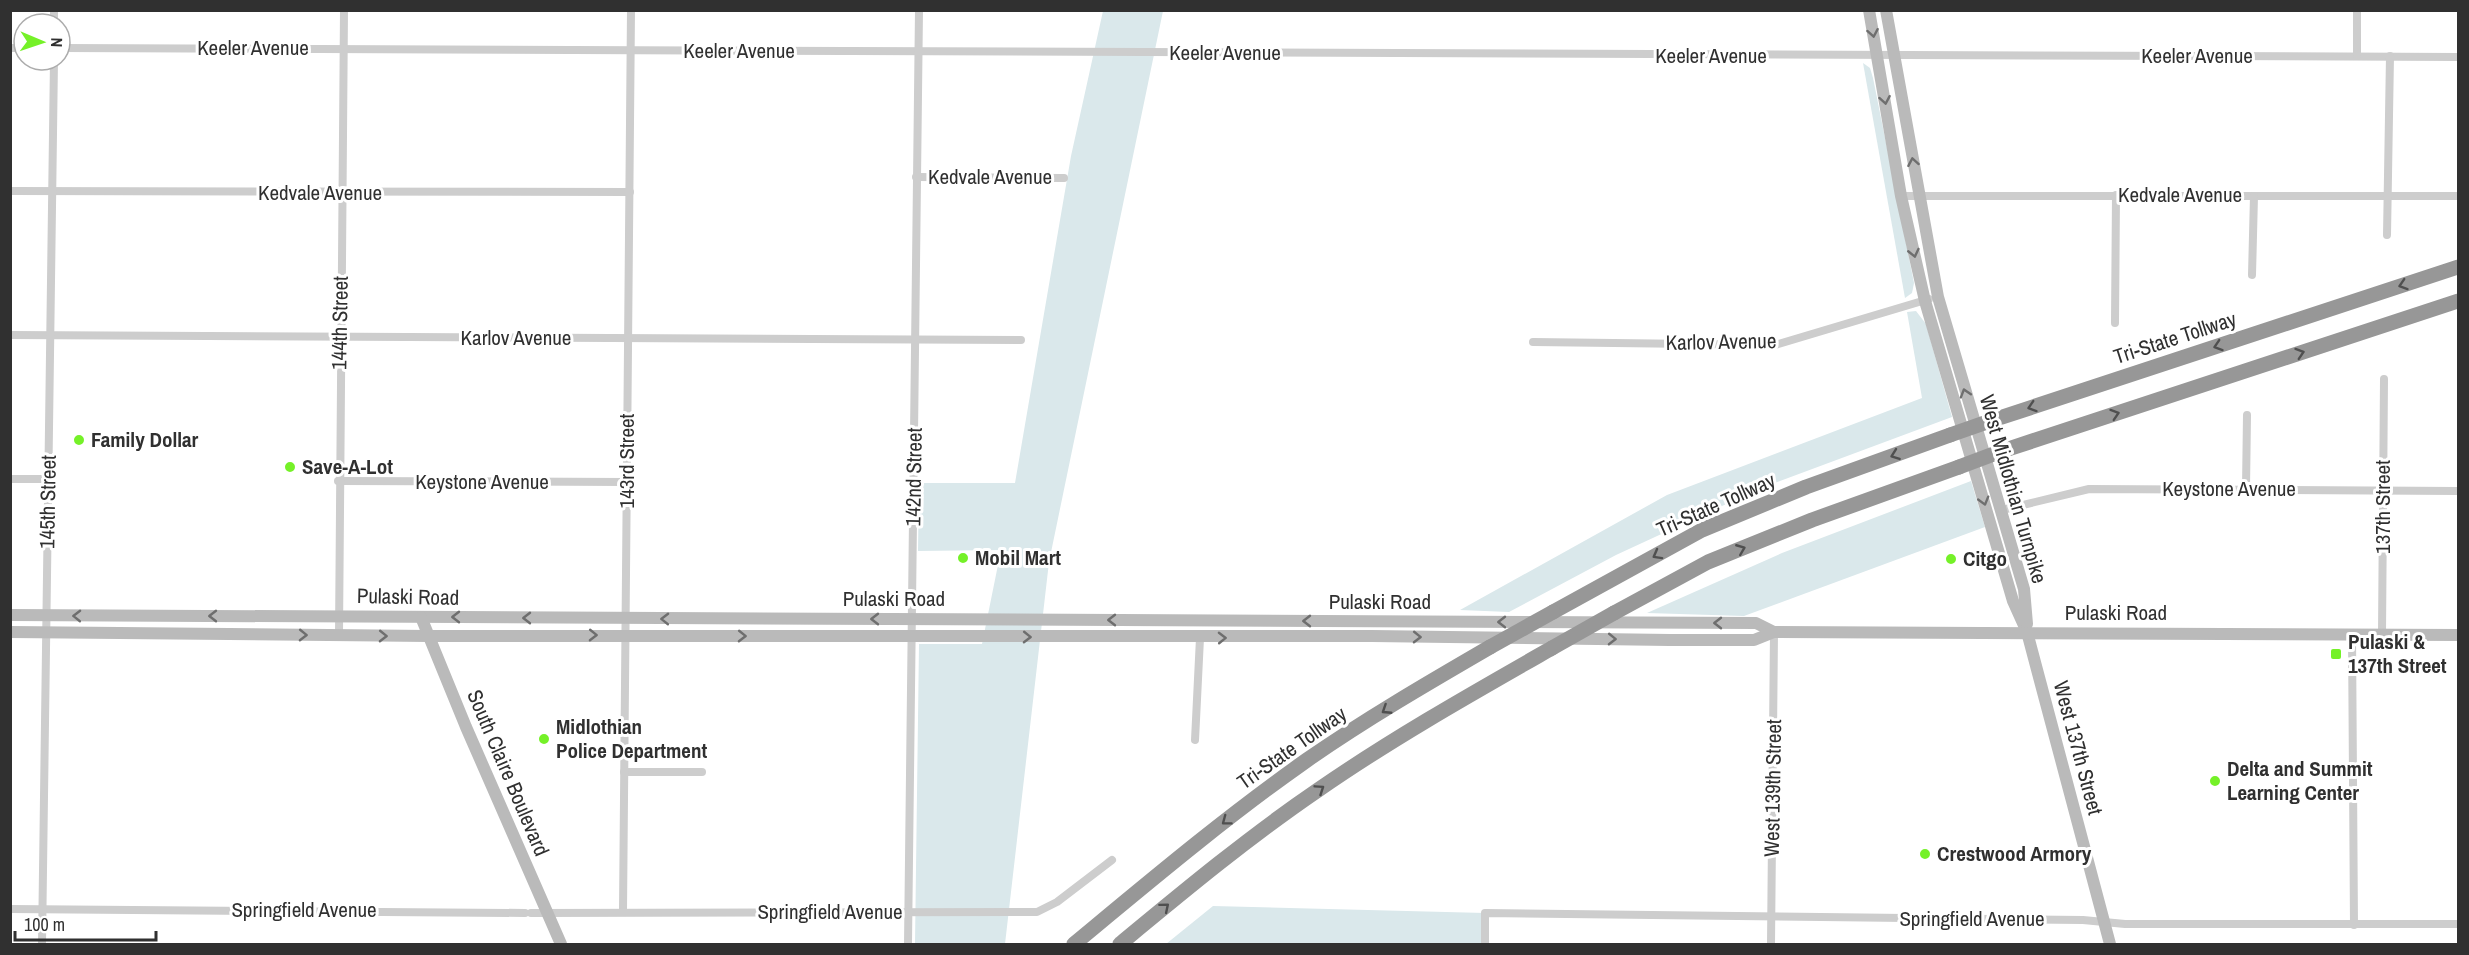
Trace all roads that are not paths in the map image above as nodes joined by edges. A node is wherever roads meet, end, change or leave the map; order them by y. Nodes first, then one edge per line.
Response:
1 (344, 10) edge
2 (632, 10) edge
3 (919, 10) edge
4 (1869, 10) edge
5 (1886, 10) edge
6 (2357, 10) edge
7 (72, 48) edge
8 (344, 48) junction
9 (631, 50) junction
10 (919, 52) junction
11 (2357, 55) junction
12 (1877, 56) junction
13 (1894, 56) junction
14 (2391, 56) junction
15 (2458, 57) edge
16 (54, 72) edge
17 (916, 177) junction
18 (1064, 178) dead end
19 (10, 191) edge
20 (53, 191) junction
21 (630, 192) junction
22 (341, 194) junction
23 (1919, 195) junction
24 (2116, 195) junction
25 (1901, 196) junction
26 (2254, 196) junction
27 (2386, 196) junction
28 (2458, 196) edge
29 (2387, 235) dead end
30 (2458, 267) edge
31 (2252, 275) dead end
32 (1938, 297) junction
33 (1925, 301) junction
34 (2458, 302) edge
35 (2115, 323) dead end
36 (10, 336) edge
37 (51, 336) junction
38 (340, 337) junction
39 (628, 338) junction
40 (915, 339) junction
41 (1021, 340) dead end
42 (1533, 342) dead end
43 (2384, 379) dead end
44 (2247, 415) dead end
45 (10, 479) edge
46 (49, 479) junction
47 (338, 481) junction
48 (627, 482) junction
49 (2246, 488) junction
50 (2383, 489) junction
51 (2458, 490) edge
52 (2002, 510) junction
53 (10, 615) edge
54 (45, 615) junction
55 (339, 616) junction
56 (421, 617) junction
57 (627, 619) junction
58 (912, 619) junction
59 (10, 632) edge
60 (1774, 632) junction
61 (2027, 632) junction
62 (45, 633) junction
63 (2352, 634) junction
64 (2382, 634) junction
65 (339, 635) junction
66 (626, 635) junction
67 (2458, 635) edge
68 (428, 636) junction
69 (912, 636) junction
70 (1200, 638) junction
71 (1195, 740) dead end
72 (624, 772) junction
73 (702, 772) dead end
74 (1112, 860) dead end
75 (10, 909) edge
76 (43, 909) junction
77 (623, 911) junction
78 (547, 913) junction
79 (908, 913) junction
80 (1771, 917) junction
81 (2104, 922) junction
82 (2458, 924) edge
83 (2354, 925) junction
84 (42, 945) edge
85 (561, 945) edge
86 (908, 945) edge
87 (1074, 945) edge
88 (1120, 945) edge
89 (1485, 945) edge
90 (1771, 945) edge
91 (2110, 945) edge

1 - 8 street, 144th Street
2 - 9 street, 143rd Street
3 - 10 street, 142nd Street
4 -> 12 main road, West Midlothian Turnpike
5 - 13 main road, West Midlothian Turnpike
6 - 11 street
7 - 8 street, Keeler Avenue
8 - 9 street, Keeler Avenue
8 - 22 street, 144th Street
9 - 10 street, Keeler Avenue
9 - 21 street, 143rd Street
10 - 12 street, Keeler Avenue
10 - 17 street, 142nd Street
11 - 13 street, Keeler Avenue
11 - 14 street, Keeler Avenue
12 - 13 street, Keeler Avenue
12 -> 25 main road, West Midlothian Turnpike
23 -> 13 main road, West Midlothian Turnpike
14 - 15 street, Keeler Avenue
14 - 27 street
16 - 20 street, 145th Street
17 - 18 street, Kedvale Avenue
17 - 40 street, 142nd Street
19 - 20 street, Kedvale Avenue
20 - 22 street, Kedvale Avenue
20 - 37 street, 145th Street
21 - 22 street, Kedvale Avenue
21 - 39 street, 143rd Street
22 - 38 street, 144th Street
23 - 24 street, Kedvale Avenue
23 - 25 street, Kedvale Avenue
23 - 32 main road, West Midlothian Turnpike
24 - 26 street, Kedvale Avenue
24 - 35 street
25 -> 33 main road, West Midlothian Turnpike
26 - 27 street, Kedvale Avenue
26 - 31 street
27 - 28 street, Kedvale Avenue
27 - 29 street
30 -> 87 highway, Tri-State Tollway, bridge
32 - 33 street, Karlov Avenue
52 -> 32 main road, West Midlothian Turnpike
33 - 42 street, Karlov Avenue
33 -> 61 main road, West Midlothian Turnpike
88 -> 34 highway, bridge
36 - 37 street, Karlov Avenue
37 - 38 street, Karlov Avenue
37 - 46 street, 145th Street
38 - 39 street, Karlov Avenue
38 - 47 street, 144th Street
39 - 40 street, Karlov Avenue
39 - 48 street, 143rd Street
40 - 41 street, Karlov Avenue
40 - 58 street, 142nd Street
43 - 50 street, 137th Street
44 - 49 street
45 - 46 street
46 - 54 street, 145th Street
47 - 48 street, Keystone Avenue
47 - 55 street, 144th Street
48 - 57 street, 143rd Street
49 - 50 street, Keystone Avenue
49 - 52 street, Keystone Avenue
50 - 51 street, Keystone Avenue
50 - 64 street, 137th Street
52 - 61 main road, West Midlothian Turnpike
53 - 54 main road, Pulaski Road
55 -> 54 main road, Pulaski Road
54 - 62 street, 145th Street
55 - 56 main road, Pulaski Road
55 - 65 street, 144th Street
57 -> 56 main road, Pulaski Road
56 - 68 main road, South Claire Boulevard
58 -> 57 main road, Pulaski Road
57 - 66 street, 143rd Street
60 -> 58 main road, Pulaski Road
58 - 69 street, 142nd Street
59 - 62 main road, Pulaski Road
60 - 61 main road, Pulaski Road
70 -> 60 main road, Pulaski Road
60 - 80 street, West 139th Street
61 - 63 main road, Pulaski Road
61 - 81 main road, West 137th Street
62 -> 65 main road, Pulaski Road
62 - 76 street, 145th Street
63 - 64 main road, Pulaski Road
63 - 83 street
64 - 67 main road, Pulaski Road
65 -> 68 main road, Pulaski Road
68 -> 66 main road, Pulaski Road
66 -> 69 main road, Pulaski Road
66 - 72 street, 143rd Street
68 - 78 main road, South Claire Boulevard
69 -> 70 main road, Pulaski Road
69 - 79 street, 142nd Street
70 - 71 street
72 - 73 street
72 - 77 street, 143rd Street
74 - 79 street, Springfield Avenue
75 - 76 street, Springfield Avenue
76 - 78 street, Springfield Avenue
76 - 84 street, 145th Street
77 - 78 street, Springfield Avenue
77 - 79 street, Springfield Avenue
78 - 85 main road, South Claire Boulevard
79 - 86 street, 142nd Street
80 - 81 street, Springfield Avenue
80 - 89 street, Springfield Avenue
80 - 90 street, West 139th Street
81 - 83 street, Springfield Avenue
81 - 91 main road, West 137th Street
82 - 83 street, Springfield Avenue

